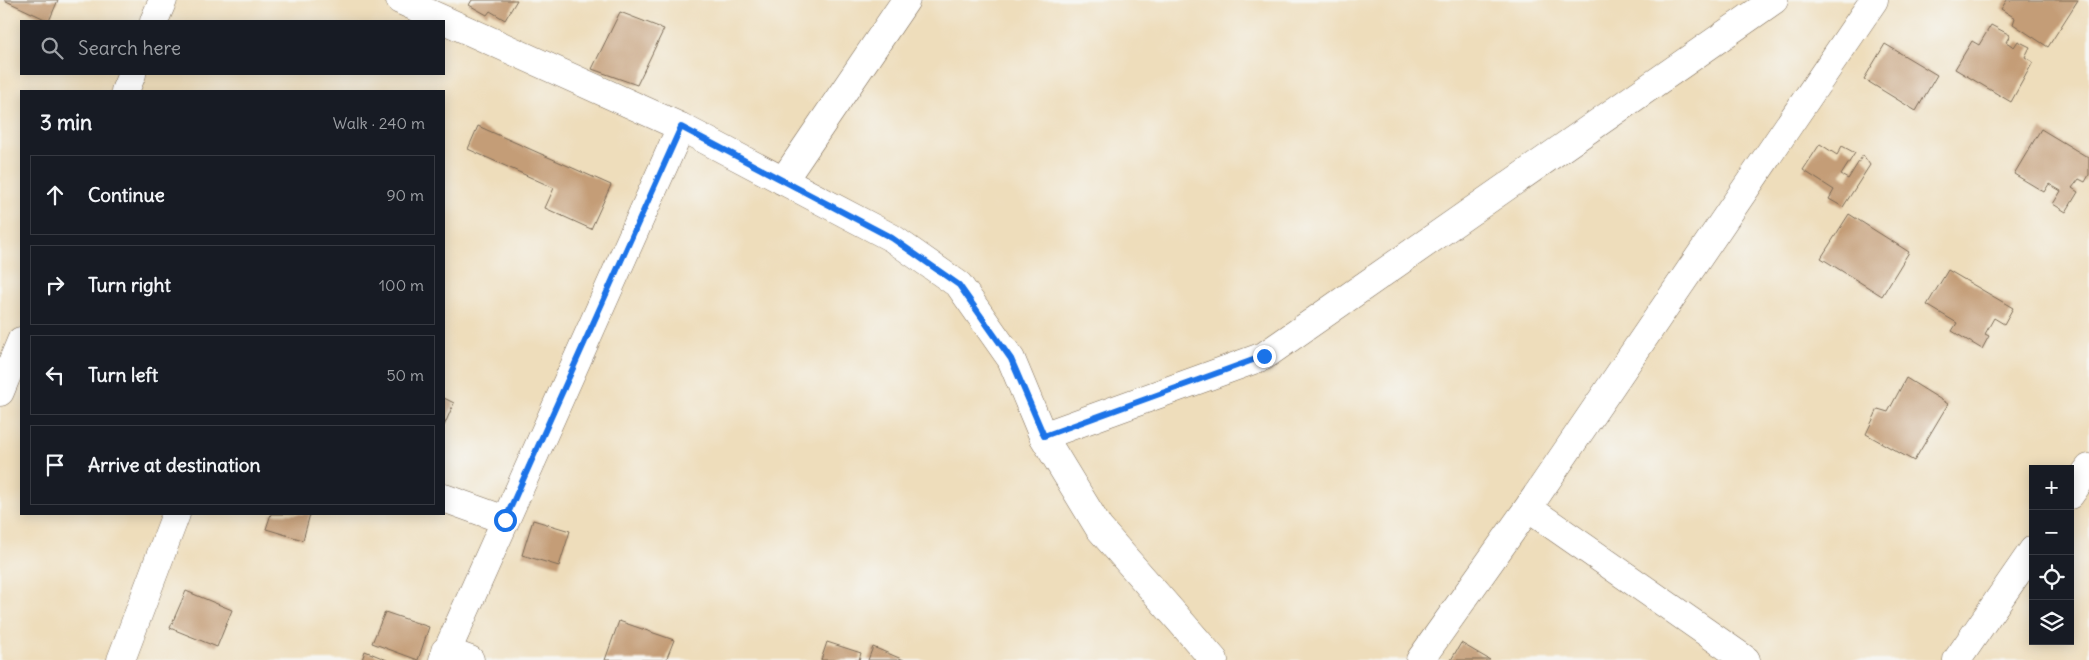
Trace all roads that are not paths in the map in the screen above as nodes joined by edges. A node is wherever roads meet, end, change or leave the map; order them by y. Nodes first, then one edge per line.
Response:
1 (163, 0) edge
2 (400, 0) edge
3 (906, 0) edge
4 (1774, 0) edge
5 (1874, 0) edge
6 (154, 20) edge
7 (444, 20) edge
8 (445, 20) edge
9 (132, 75) edge
10 (125, 90) edge
11 (681, 127) junction
12 (783, 181) junction
13 (20, 343) edge
14 (0, 392) edge
15 (1044, 436) junction
16 (2089, 468) edge
17 (2074, 489) edge
18 (445, 498) edge
19 (1528, 508) junction
20 (176, 515) edge
21 (505, 520) junction
22 (2030, 555) edge
23 (444, 655) edge
24 (121, 660) edge
25 (470, 660) edge
26 (1214, 660) edge
27 (1420, 660) edge
28 (1746, 660) edge
29 (1957, 660) edge

1 - 6 street
2 - 7 street
3 - 12 street
4 - 15 street
5 - 19 street
8 - 11 street
9 - 10 street
11 - 12 street
11 - 21 street
12 - 15 street
13 - 14 street
15 - 26 street
16 - 17 street
18 - 21 street
19 - 27 street
19 - 28 street
20 - 24 street
21 - 23 street
22 - 29 street
23 - 25 street

